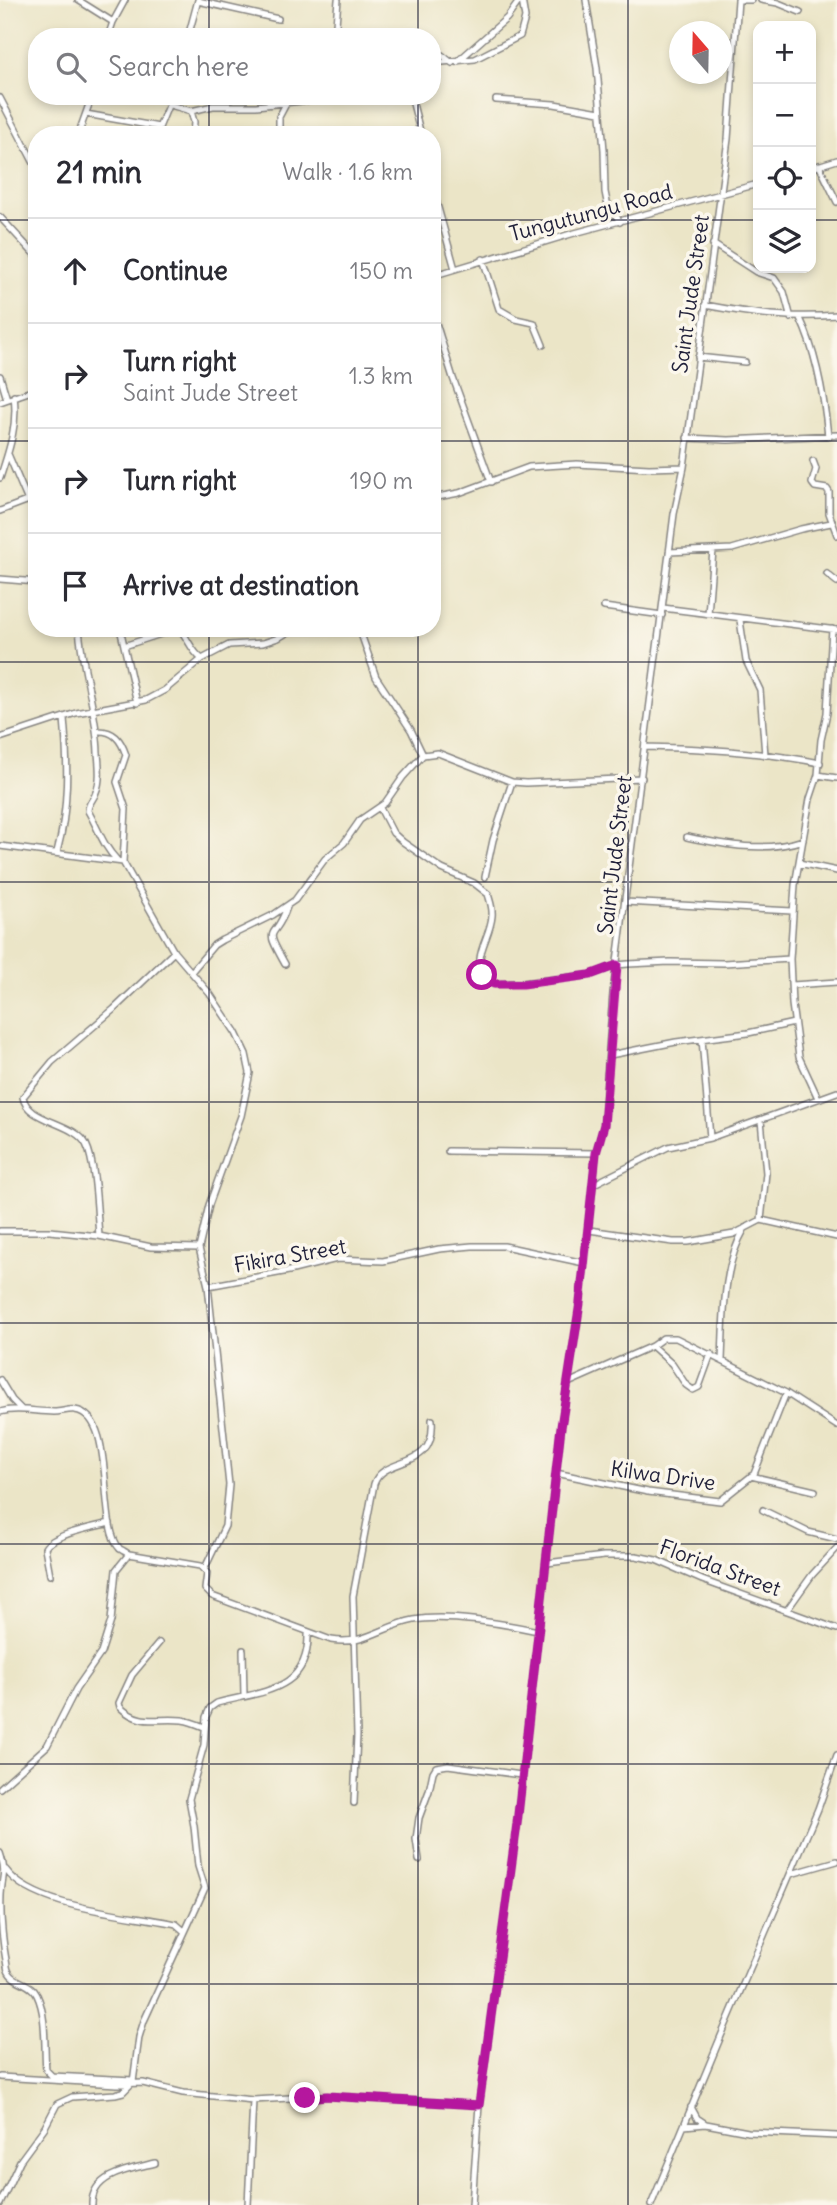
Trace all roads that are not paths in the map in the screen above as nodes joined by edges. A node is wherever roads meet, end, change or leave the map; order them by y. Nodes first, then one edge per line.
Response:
1 (78, 0) edge
2 (125, 0) edge
3 (198, 0) edge
4 (338, 0) edge
5 (521, 0) edge
6 (586, 0) edge
7 (738, 0) edge
8 (751, 0) edge
9 (761, 0) edge
10 (800, 12) dead end
11 (278, 19) dead end
12 (113, 22) junction
13 (111, 28) edge
14 (190, 28) edge
15 (336, 28) edge
16 (441, 55) edge
17 (455, 62) junction
18 (441, 63) edge
19 (0, 98) edge
20 (496, 100) dead end
21 (89, 105) edge
22 (170, 105) joint
23 (264, 105) edge
24 (285, 105) edge
25 (413, 105) edge
26 (191, 111) junction
27 (600, 112) junction
28 (86, 114) junction
29 (81, 126) edge
30 (153, 126) edge
31 (160, 126) edge
32 (194, 126) edge
33 (279, 126) edge
34 (419, 126) edge
35 (28, 152) edge
36 (837, 160) edge
37 (819, 165) junction
38 (816, 166) edge
39 (753, 185) edge
40 (721, 194) junction
41 (837, 202) edge
42 (0, 216) edge
43 (441, 218) edge
44 (620, 222) junction
45 (713, 244) junction
46 (28, 247) edge
47 (483, 259) junction
48 (455, 268) junction
49 (441, 273) edge
50 (705, 305) junction
51 (837, 315) edge
52 (792, 317) junction
53 (800, 318) junction
54 (441, 339) edge
55 (543, 345) dead end
56 (698, 357) junction
57 (745, 362) dead end
58 (0, 376) edge
59 (28, 393) edge
60 (14, 396) junction
61 (7, 399) junction
62 (0, 402) edge
63 (837, 435) edge
64 (828, 436) junction
65 (687, 438) junction
66 (8, 454) junction
67 (813, 461) dead end
68 (684, 467) junction
69 (0, 478) edge
70 (491, 482) junction
71 (441, 496) edge
72 (28, 501) joint
73 (0, 511) edge
74 (831, 523) junction
75 (836, 533) edge
76 (713, 550) junction
77 (669, 552) junction
78 (827, 574) dead end
79 (0, 579) edge
80 (28, 581) edge
81 (837, 582) edge
82 (604, 607) dead end
83 (662, 612) junction
84 (708, 614) junction
85 (740, 620) junction
86 (835, 630) edge
87 (80, 637) edge
88 (122, 637) edge
89 (152, 637) edge
90 (186, 637) edge
91 (280, 637) edge
92 (362, 637) edge
93 (124, 646) junction
94 (202, 659) junction
95 (137, 703) junction
96 (94, 709) junction
97 (64, 718) junction
98 (97, 731) junction
99 (0, 738) edge
100 (645, 747) junction
101 (423, 755) junction
102 (765, 755) junction
103 (820, 763) junction
104 (818, 775) junction
105 (642, 778) junction
106 (837, 778) edge
107 (512, 782) junction
108 (380, 808) junction
109 (687, 836) dead end
110 (803, 840) junction
111 (0, 846) edge
112 (57, 852) junction
113 (120, 861) junction
114 (799, 863) junction
115 (837, 871) edge
116 (485, 877) dead end
117 (625, 902) junction
118 (287, 907) junction
119 (792, 911) junction
120 (174, 952) junction
121 (790, 959) junction
122 (285, 964) dead end
123 (617, 965) junction
124 (192, 971) junction
125 (837, 982) edge
126 (792, 985) junction
127 (794, 1023) junction
128 (702, 1039) junction
129 (610, 1055) junction
130 (837, 1092) edge
131 (818, 1098) junction
132 (761, 1120) junction
133 (710, 1138) junction
134 (448, 1151) dead end
135 (596, 1153) junction
136 (594, 1184) junction
137 (761, 1220) junction
138 (745, 1228) junction
139 (589, 1230) junction
140 (0, 1231) edge
141 (99, 1237) junction
142 (837, 1237) edge
143 (199, 1248) junction
144 (584, 1264) junction
145 (208, 1286) junction
146 (652, 1346) junction
147 (711, 1354) junction
148 (722, 1360) junction
149 (0, 1380) edge
150 (568, 1383) junction
151 (786, 1393) junction
152 (21, 1409) junction
153 (0, 1412) edge
154 (432, 1420) dead end
155 (837, 1426) edge
156 (556, 1473) junction
157 (751, 1476) junction
158 (815, 1491) dead end
159 (763, 1510) dead end
160 (110, 1523) junction
161 (837, 1539) edge
162 (837, 1548) edge
163 (129, 1554) junction
164 (547, 1563) junction
165 (205, 1568) junction
166 (50, 1575) dead end
167 (787, 1610) junction
168 (837, 1629) edge
169 (538, 1631) junction
170 (308, 1632) junction
171 (353, 1642) junction
172 (159, 1643) dead end
173 (243, 1650) dead end
174 (244, 1696) junction
175 (204, 1727) junction
176 (837, 1755) edge
177 (521, 1775) junction
178 (0, 1787) edge
179 (354, 1803) dead end
180 (0, 1853) edge
181 (419, 1860) dead end
182 (837, 1861) edge
183 (6, 1870) junction
184 (790, 1874) junction
185 (184, 1931) junction
186 (0, 2077) edge
187 (133, 2081) junction
188 (253, 2100) junction
189 (479, 2105) junction
190 (691, 2107) junction
191 (706, 2124) junction
192 (684, 2126) junction
193 (837, 2136) edge
194 (155, 2163) dead end
195 (0, 2204) edge
196 (92, 2205) edge
197 (248, 2205) edge
198 (472, 2205) edge
199 (652, 2205) edge

1 - 12 street
2 - 12 street
3 - 11 street
3 - 14 street
4 - 15 street
5 - 17 street
5 - 17 street
6 - 27 street
7 - 8 street
7 - 40 street, Saint Jude Street
9 - 10 street
12 - 13 street
16 - 17 street
17 - 18 street
19 - 35 street
20 - 27 street
21 - 28 street
22 - 26 street
22 - 31 street
23 - 26 street
24 - 33 street
25 - 34 street
26 - 32 street
27 - 44 street
28 - 29 street
28 - 30 street
36 - 37 street
37 - 38 street
37 - 41 street
39 - 40 street, Tungutungu Road
40 - 44 street, Tungutungu Road
40 - 45 street, Saint Jude Street
42 - 46 street
43 - 48 street
44 - 47 street, Tungutungu Road
45 - 50 street, Saint Jude Street
45 - 52 street
47 - 48 street, Tungutungu Road
47 - 55 street
48 - 49 street, Tungutungu Road
50 - 52 street
50 - 56 street, Saint Jude Street
51 - 53 street
52 - 53 street
53 - 64 street
54 - 70 street
56 - 57 street
56 - 65 street, Saint Jude Street
58 - 61 street
59 - 60 street
60 - 61 street
60 - 66 street
61 - 62 street
63 - 64 street
64 - 65 street
65 - 68 street, Saint Jude Street
66 - 69 street
66 - 72 street
67 - 74 street
68 - 70 street
68 - 77 street, Saint Jude Street
70 - 71 street
72 - 73 street
74 - 75 street
74 - 76 street
76 - 77 street
76 - 84 street
77 - 83 street, Saint Jude Street
78 - 81 street
79 - 80 street
82 - 83 street
83 - 84 street
83 - 100 street, Saint Jude Street
84 - 85 street
85 - 86 street
85 - 102 street
86 - 103 street
87 - 96 street
88 - 93 street
89 - 93 street
90 - 94 street
91 - 94 street
92 - 101 street
93 - 95 street
94 - 95 street
95 - 96 street
96 - 97 street
96 - 98 street
97 - 99 street
97 - 112 street
98 - 113 street
98 - 113 street
100 - 102 street
100 - 105 street, Saint Jude Street
101 - 107 street
101 - 108 street
102 - 103 street
103 - 104 street
104 - 106 street
104 - 110 street
105 - 107 street
105 - 117 street, Saint Jude Street
107 - 116 street
108 - 118 street
108 - 123 street
109 - 110 street
110 - 114 street
111 - 112 street
112 - 113 street
113 - 120 street
114 - 115 street
114 - 119 street
117 - 119 street
117 - 123 street, Saint Jude Street
118 - 122 street
118 - 124 street
119 - 121 street
120 - 124 street
120 - 141 street
121 - 123 street
121 - 126 street
123 - 129 street, Saint Jude Street
124 - 143 street
125 - 126 street
126 - 127 street
127 - 128 street
127 - 131 street
128 - 129 street
128 - 133 street
129 - 135 street, Saint Jude Street
130 - 131 street
131 - 132 street
132 - 133 street
132 - 137 street
133 - 136 street
134 - 135 street
135 - 136 street, Saint Jude Street
136 - 139 street, Saint Jude Street
137 - 138 street
137 - 142 street
138 - 139 street
138 - 148 street
139 - 144 street, Saint Jude Street
140 - 141 street
141 - 143 street
143 - 145 street
144 - 145 street, Fikira Street
144 - 150 street, Saint Jude Street
145 - 165 street
146 - 147 street
146 - 147 street
146 - 150 street
147 - 148 street
148 - 151 street
149 - 152 street
150 - 156 street, Saint Jude Street
151 - 155 street
151 - 157 street, Kilwa Drive
152 - 153 street
152 - 160 street
154 - 171 street
156 - 157 street, Kilwa Drive
156 - 164 street, Saint Jude Street
157 - 158 street
159 - 161 street
160 - 163 street
160 - 166 street
162 - 167 street
163 - 165 street
163 - 178 street
164 - 167 street, Florida Street
164 - 169 street, Saint Jude Street
165 - 170 street
167 - 168 street, Florida Street
169 - 171 street
169 - 177 street, Saint Jude Street
170 - 171 street
170 - 174 street
171 - 179 street
172 - 175 street
173 - 174 street
174 - 175 street
175 - 185 street
176 - 184 street
177 - 181 street
177 - 189 street, Saint Jude Street
180 - 183 street
182 - 184 street
183 - 185 street
183 - 187 street
184 - 190 street
185 - 187 street
186 - 187 street
187 - 188 street
187 - 195 street
188 - 189 street
188 - 197 street
189 - 198 street, Saint Jude Street
190 - 191 street
190 - 192 street
191 - 192 street
191 - 193 street
192 - 199 street
194 - 196 street

